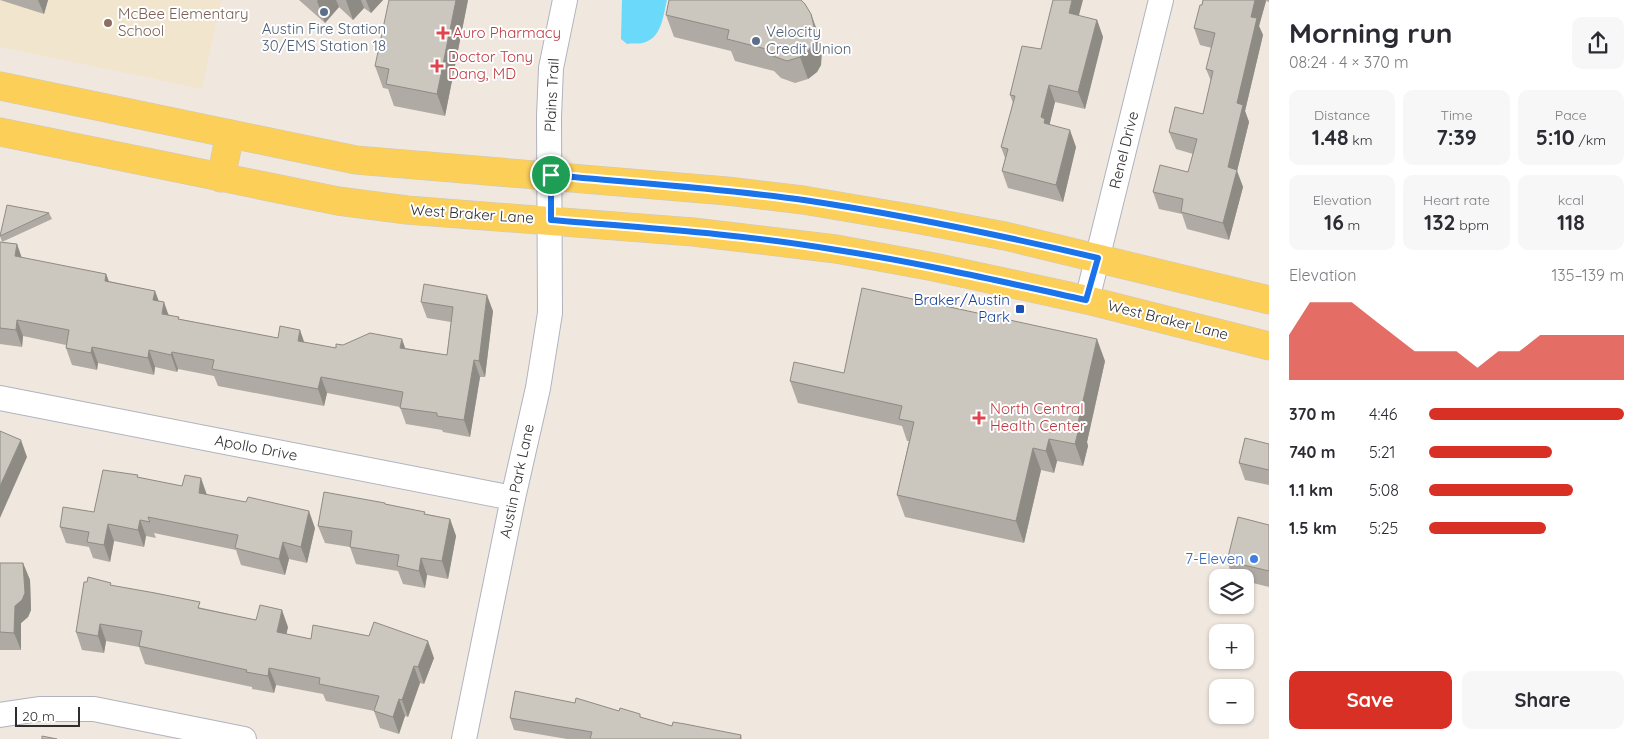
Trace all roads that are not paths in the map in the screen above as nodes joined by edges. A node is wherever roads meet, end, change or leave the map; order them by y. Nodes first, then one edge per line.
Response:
1 (565, 0) edge
2 (1161, 0) edge
3 (0, 86) edge
4 (0, 132) edge
5 (230, 134) junction
6 (551, 175) junction
7 (221, 178) junction
8 (551, 220) junction
9 (1098, 258) junction
10 (1086, 300) junction
11 (1269, 300) edge
12 (1269, 346) edge
13 (0, 398) edge
14 (512, 498) junction
15 (0, 715) edge
16 (244, 739) edge
17 (464, 739) edge

1 - 6 street, Plains Trail
2 - 9 street, Renel Drive
3 - 5 main road
4 - 7 main road, West Braker Lane
5 - 6 main road
5 - 7 main road
6 - 8 street, Plains Trail
6 - 9 main road
7 - 8 main road, West Braker Lane
8 - 10 main road, West Braker Lane
8 - 14 street, Austin Park Lane
9 - 10 street, Renel Drive
9 - 11 main road
10 - 12 main road, West Braker Lane
13 - 14 street, Apollo Drive
14 - 17 street, Austin Park Lane
15 - 16 street

